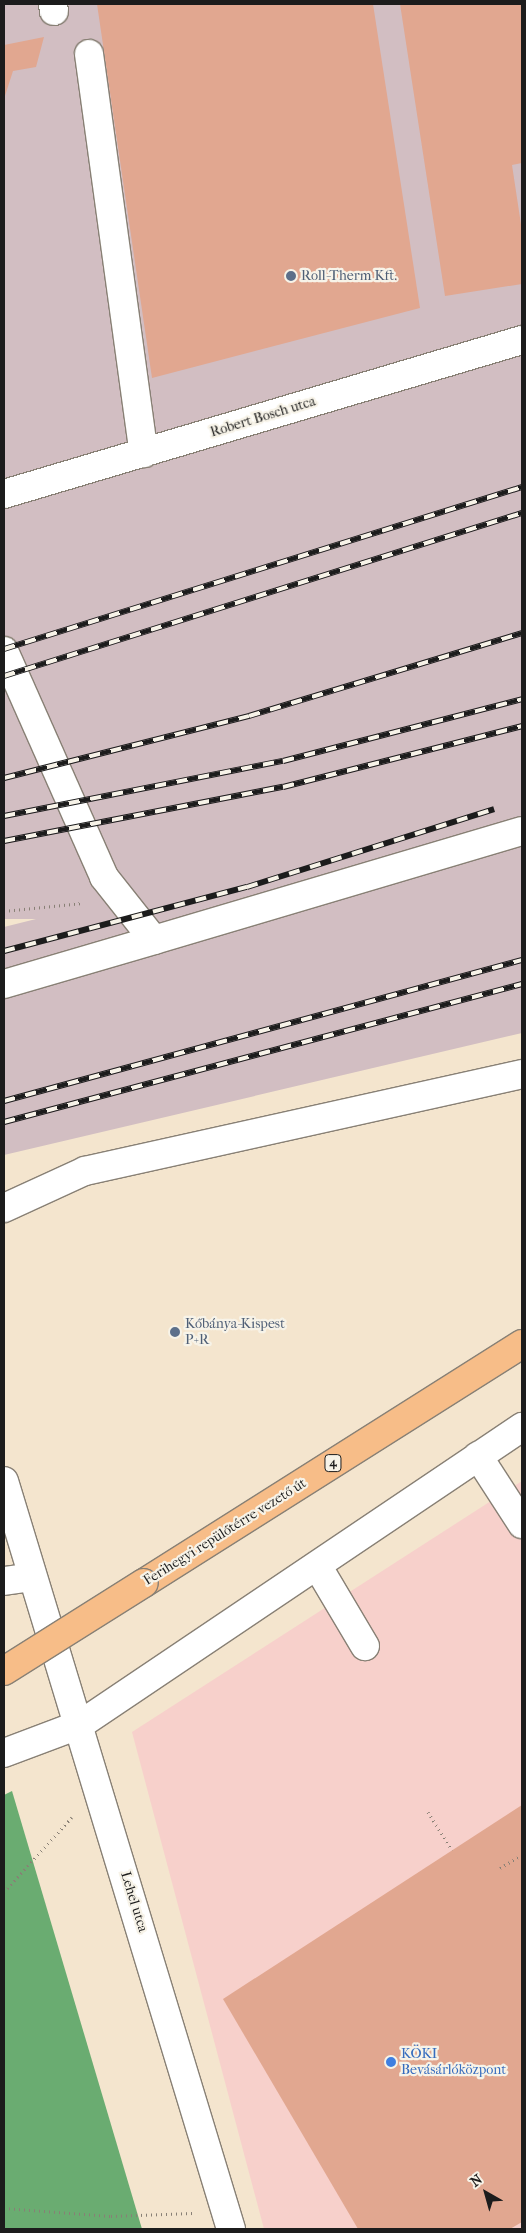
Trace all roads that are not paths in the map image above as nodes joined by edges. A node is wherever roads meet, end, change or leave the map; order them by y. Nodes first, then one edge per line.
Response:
1 (88, 54) dead end
2 (522, 340) edge
3 (144, 452) junction
4 (4, 494) edge
5 (4, 651) edge
6 (522, 831) edge
7 (154, 940) junction
8 (4, 984) edge
9 (522, 1074) edge
10 (4, 1208) edge
11 (522, 1344) edge
12 (522, 1428) edge
13 (478, 1456) junction
14 (4, 1481) edge
15 (522, 1524) edge
16 (318, 1566) junction
17 (31, 1577) junction
18 (4, 1581) edge
19 (365, 1646) dead end
20 (4, 1671) edge
21 (81, 1724) junction
22 (4, 1753) edge
23 (228, 2221) edge

1 - 3 street
2 - 3 street, Robert Bosch utca
3 - 4 street, Robert Bosch utca
5 - 7 street
6 - 7 street
7 - 8 street
9 - 10 street
11 - 20 main road, Ferihegyi repülőtérre vezető út / 4, bridge
12 - 13 street
13 - 15 street
13 - 16 street
14 - 17 street, Lehel utca
16 - 19 street
16 - 21 street
17 - 18 street
17 - 21 street, Lehel utca
21 - 22 street
21 - 23 street, Lehel utca

